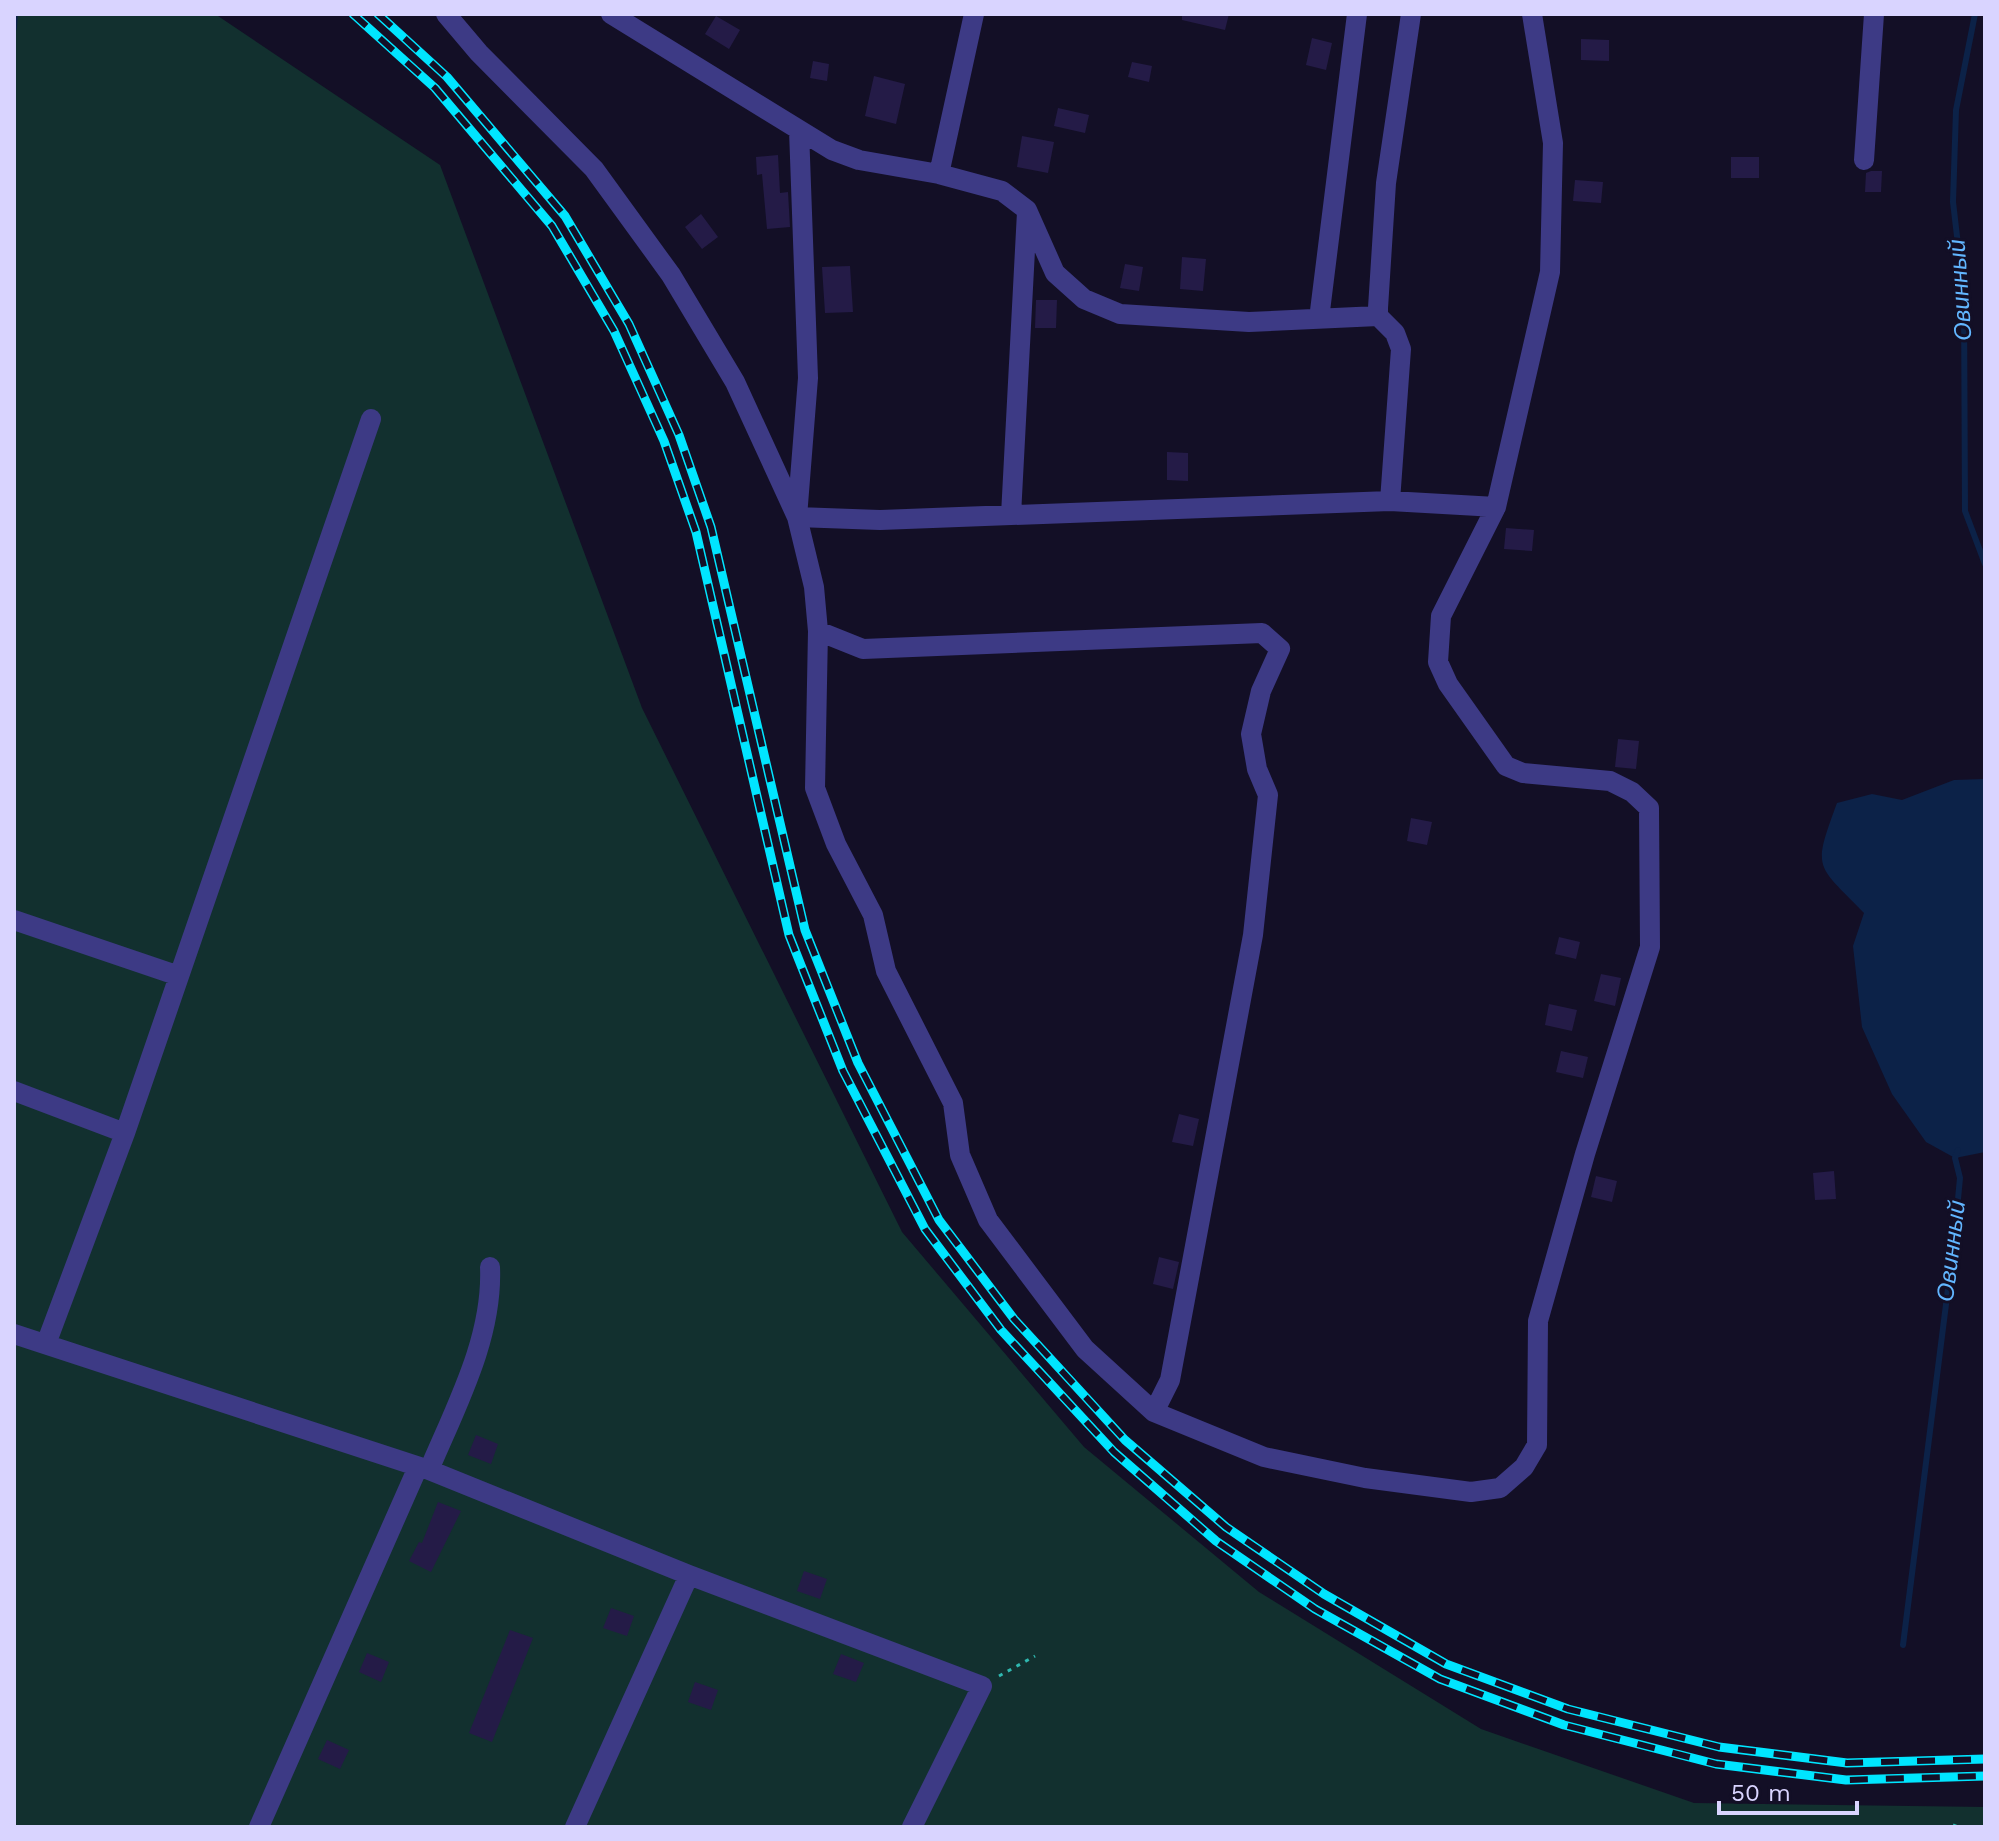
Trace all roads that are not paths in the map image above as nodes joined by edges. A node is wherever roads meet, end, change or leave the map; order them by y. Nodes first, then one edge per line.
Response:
1 (446, 14) edge
2 (611, 14) edge
3 (974, 14) edge
4 (1357, 14) edge
5 (1411, 14) edge
6 (1532, 14) edge
7 (1874, 14) edge
8 (799, 130) junction
9 (1864, 160) dead end
10 (939, 174) junction
11 (1027, 210) junction
12 (1378, 316) junction
13 (1319, 319) junction
14 (371, 419) dead end
15 (1390, 501) junction
16 (1496, 507) junction
17 (1011, 515) junction
18 (797, 517) junction
19 (818, 631) junction
20 (14, 920) edge
21 (179, 976) junction
22 (14, 1091) edge
23 (125, 1133) junction
24 (490, 1267) dead end
25 (14, 1334) edge
26 (46, 1344) junction
27 (1154, 1412) junction
28 (424, 1468) junction
29 (689, 1575) junction
30 (259, 1827) edge
31 (575, 1827) edge
32 (912, 1827) edge

1 - 18 street
2 - 8 street
3 - 10 street
4 - 13 street
5 - 12 street
6 - 16 street
7 - 9 street
8 - 10 street
8 - 18 street
10 - 11 street
11 - 13 street
11 - 17 street
12 - 13 street
12 - 15 street
14 - 21 street
15 - 16 street
15 - 17 street
16 - 27 street
17 - 18 street
18 - 19 street
19 - 27 street
19 - 27 street
20 - 21 street
21 - 23 street
22 - 23 street
23 - 26 street
24 - 28 street
25 - 26 street
26 - 28 street
28 - 29 street
28 - 30 street
29 - 31 street
29 - 32 street

